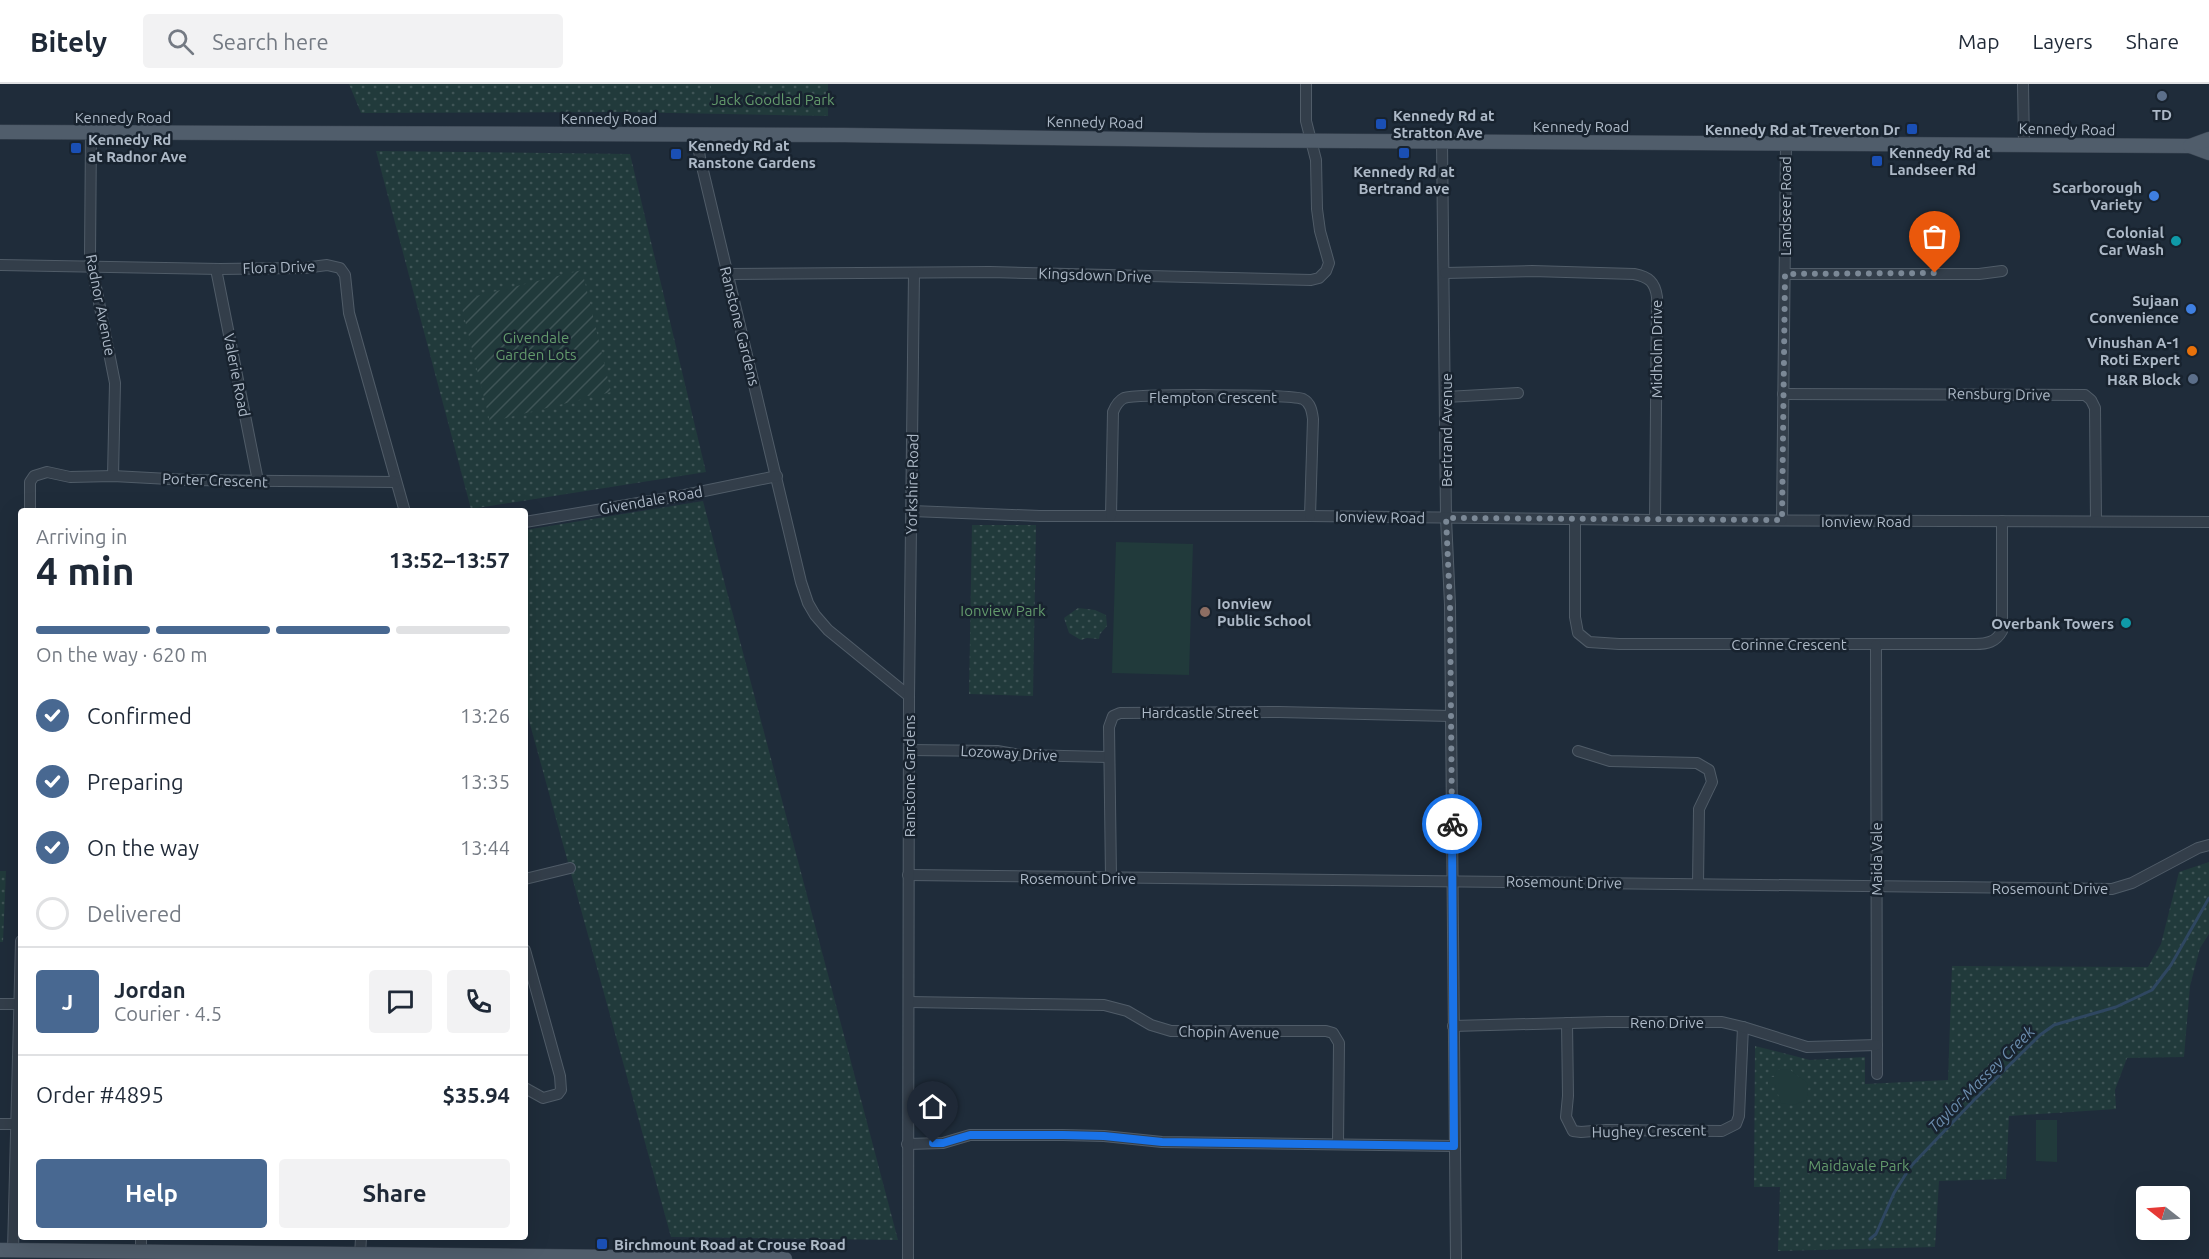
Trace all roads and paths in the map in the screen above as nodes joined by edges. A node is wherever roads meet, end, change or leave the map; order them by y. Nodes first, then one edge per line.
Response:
1 (1306, 84) edge
2 (2023, 84) edge
3 (0, 132) edge
4 (91, 134) junction
5 (697, 135) junction
6 (2209, 139) edge
7 (1310, 140) junction
8 (1442, 141) junction
9 (1786, 144) junction
10 (2024, 145) junction
11 (2190, 146) junction
12 (2209, 153) edge
13 (0, 265) edge
14 (92, 266) junction
15 (216, 269) junction
16 (2002, 271) dead end
17 (914, 273) junction
18 (1445, 273) junction
19 (727, 274) junction
20 (1785, 274) junction
21 (1518, 393) dead end
22 (1783, 393) junction
23 (1446, 397) junction
24 (113, 476) junction
25 (777, 476) junction
26 (258, 481) junction
27 (396, 482) junction
28 (30, 508) edge
29 (404, 508) edge
30 (912, 511) junction
31 (1111, 516) junction
32 (1310, 516) junction
33 (1446, 518) junction
34 (1575, 519) junction
35 (1655, 520) junction
36 (1782, 520) junction
37 (528, 521) edge
38 (2096, 521) junction
39 (2002, 522) junction
40 (2209, 522) edge
41 (1876, 645) junction
42 (909, 696) junction
43 (1450, 716) junction
44 (909, 750) junction
45 (1578, 751) dead end
46 (1108, 757) junction
47 (2209, 845) edge
48 (570, 868) dead end
49 (909, 875) junction
50 (1111, 877) junction
51 (528, 878) edge
52 (1452, 880) junction
53 (1698, 884) junction
54 (1876, 886) junction
55 (528, 961) edge
56 (909, 1002) junction
57 (0, 1004) edge
58 (18, 1004) edge
59 (1567, 1023) junction
60 (1453, 1026) junction
61 (1743, 1027) junction
62 (1877, 1044) junction
63 (18, 1052) edge
64 (1877, 1074) dead end
65 (528, 1090) edge
66 (0, 1124) edge
67 (15, 1124) junction
68 (907, 1144) junction
69 (1338, 1144) junction
70 (1454, 1146) junction
71 (141, 1240) edge
72 (361, 1240) edge
73 (7, 1250) edge
74 (141, 1253) junction
75 (50, 1255) edge
76 (360, 1255) junction
77 (585, 1258) edge
78 (785, 1259) edge
79 (908, 1259) edge
80 (1456, 1259) edge

1 - 7 street
2 - 10 street
3 - 4 main road, Kennedy Road
4 - 5 main road, Kennedy Road
4 - 14 street, Radnor Avenue
5 - 7 main road, Kennedy Road
5 - 19 street, Ranstone Gardens
6 - 11 main road, Kennedy Road
7 - 8 main road, Kennedy Road
7 - 17 street, Kingsdown Drive
8 - 9 main road, Kennedy Road
8 - 18 street, Bertrand Avenue
9 - 10 main road, Kennedy Road
9 - 20 street, Landseer Road
10 - 11 main road, Kennedy Road
11 - 12 main road, Kennedy Road
13 - 14 street, Flora Drive
14 - 15 street, Flora Drive
14 - 24 street, Radnor Avenue
15 - 26 street, Valerie Road
15 - 27 street, Flora Drive
16 - 20 street
17 - 19 street, Kingsdown Drive
17 - 30 street, Yorkshire Road
18 - 23 street, Bertrand Avenue
18 - 35 street, Midholm Drive
19 - 25 street, Ranstone Gardens
20 - 22 street, Landseer Road
21 - 23 street
22 - 36 street, Landseer Road
22 - 38 street, Rensburg Drive
23 - 33 street, Bertrand Avenue
24 - 26 street, Porter Crescent
24 - 28 street, Porter Crescent
25 - 37 street, Givendale Road
25 - 42 street, Ranstone Gardens
26 - 27 street, Porter Crescent
27 - 29 street, Flora Drive
30 - 31 street, Ionview Road
30 - 42 street, Yorkshire Road
31 - 32 street, Ionview Road
31 - 32 street, Flempton Crescent
32 - 33 street, Ionview Road
33 - 34 street, Ionview Road
33 - 43 street, Bertrand Avenue
34 - 35 street, Ionview Road
34 - 41 street, Corinne Crescent
35 - 36 street, Ionview Road
36 - 39 street, Ionview Road
38 - 39 street, Ionview Road
38 - 40 street, Ionview Road
39 - 41 street, Corinne Crescent
41 - 54 street, Maida Vale
42 - 44 street, Ranstone Gardens
43 - 46 street, Hardcastle Street
43 - 52 street, Bertrand Avenue
44 - 46 street, Lozoway Drive
44 - 49 street, Ranstone Gardens
45 - 53 street
46 - 50 street, Hardcastle Street
47 - 54 street, Rosemount Drive
48 - 51 street
49 - 50 street, Rosemount Drive
49 - 56 street, Ranstone Gardens
50 - 52 street, Rosemount Drive
52 - 53 street, Rosemount Drive
52 - 60 street, Bertrand Avenue
53 - 54 street, Rosemount Drive
54 - 62 street, Maida Vale
55 - 65 street
56 - 68 street, Ranstone Gardens
56 - 69 street, Chopin Avenue
57 - 58 street
59 - 60 street, Reno Drive
59 - 61 street, Reno Drive
59 - 61 street, Hughey Crescent
60 - 70 street, Bertrand Avenue
61 - 62 street, Reno Drive
62 - 64 street, Maida Vale
63 - 67 street
66 - 67 street
67 - 73 street
68 - 69 street
68 - 79 street, Ranstone Gardens
69 - 70 street
70 - 80 street, Bertrand Avenue
71 - 74 street
72 - 76 street
73 - 75 main road
74 - 75 main road
74 - 76 main road
76 - 77 main road
77 - 78 main road

